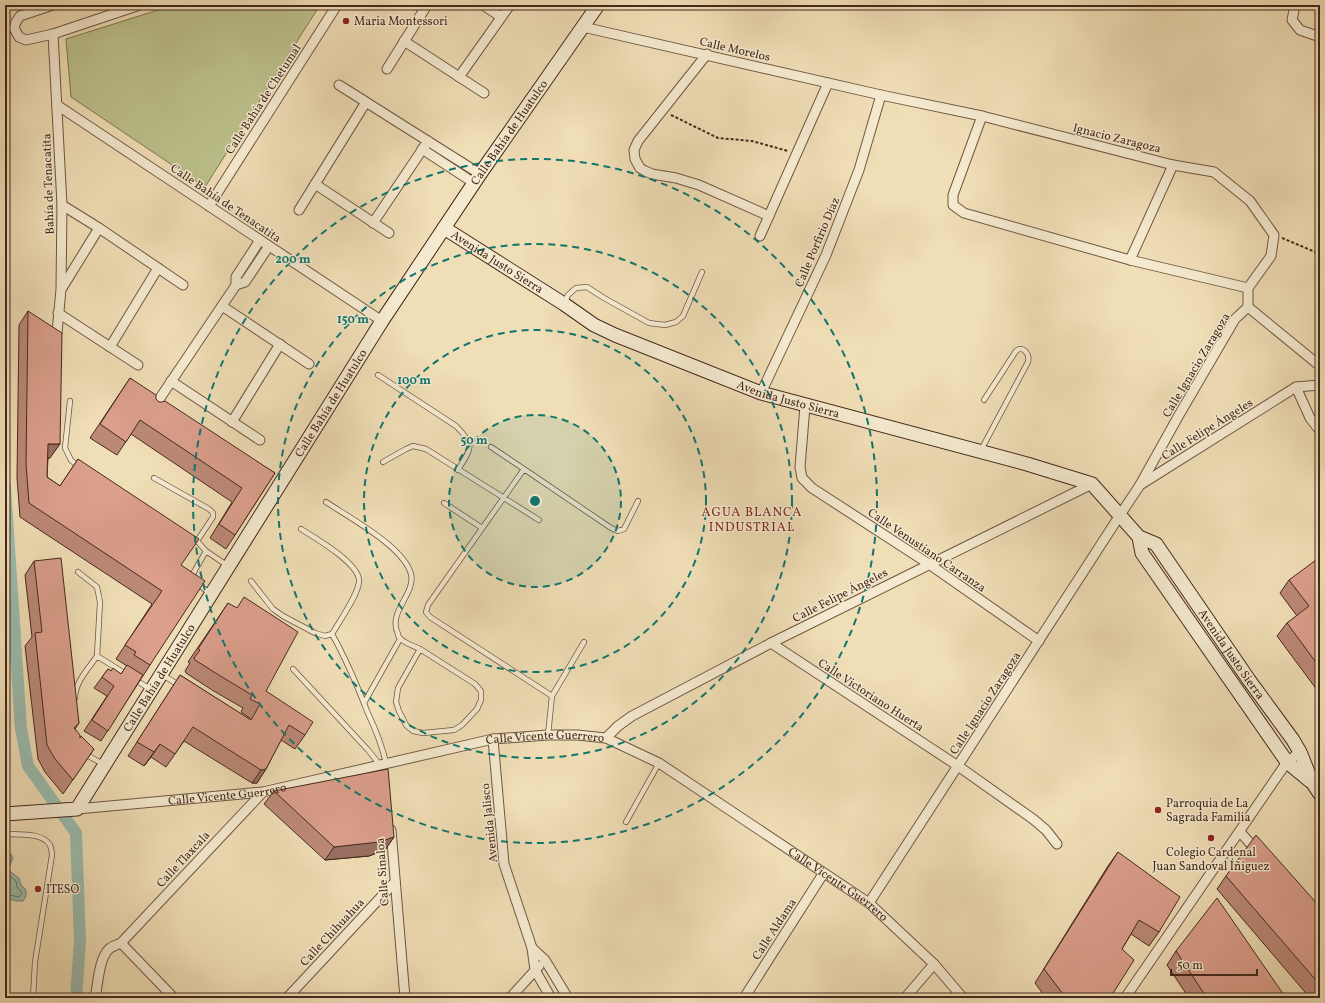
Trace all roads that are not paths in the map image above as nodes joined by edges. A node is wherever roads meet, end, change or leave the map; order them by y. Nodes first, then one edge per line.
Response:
1 (53, 5) edge
2 (140, 5) edge
3 (337, 5) edge
4 (427, 5) edge
5 (483, 5) edge
6 (510, 5) edge
7 (598, 5) edge
8 (1295, 5) edge
9 (495, 8) edge
10 (501, 17) junction
11 (583, 27) junction
12 (53, 34) junction
13 (1320, 37) edge
14 (404, 42) junction
15 (707, 54) junction
16 (386, 69) dead end
17 (459, 77) junction
18 (828, 83) junction
19 (339, 85) dead end
20 (484, 93) dead end
21 (881, 95) junction
22 (366, 102) junction
23 (57, 105) junction
24 (982, 116) junction
25 (428, 141) junction
26 (422, 149) junction
27 (1173, 165) junction
28 (477, 178) junction
29 (315, 184) junction
30 (62, 205) junction
31 (209, 206) junction
32 (299, 210) dead end
33 (769, 216) junction
34 (373, 223) junction
35 (99, 228) junction
36 (444, 228) junction
37 (389, 233) dead end
38 (760, 236) dead end
39 (260, 240) junction
40 (269, 246) junction
41 (1130, 260) junction
42 (158, 268) junction
43 (702, 272) dead end
44 (183, 285) dead end
45 (236, 285) junction
46 (1248, 288) junction
47 (61, 290) junction
48 (564, 304) junction
49 (222, 306) junction
50 (1248, 307) junction
51 (58, 313) junction
52 (382, 322) junction
53 (57, 332) edge
54 (280, 344) junction
55 (110, 347) junction
56 (309, 364) dead end
57 (138, 365) dead end
58 (1320, 366) edge
59 (378, 374) dead end
60 (171, 382) junction
61 (1320, 385) edge
62 (1296, 387) junction
63 (761, 393) junction
64 (984, 400) dead end
65 (70, 401) dead end
66 (806, 406) junction
67 (152, 410) edge
68 (232, 422) junction
69 (1320, 431) edge
70 (260, 440) dead end
71 (491, 447) dead end
72 (980, 452) junction
73 (383, 462) dead end
74 (524, 469) junction
75 (458, 470) junction
76 (86, 473) edge
77 (154, 478) dead end
78 (1092, 484) junction
79 (1140, 486) junction
80 (503, 498) junction
81 (638, 501) dead end
82 (326, 502) dead end
83 (444, 503) dead end
84 (1120, 515) junction
85 (539, 520) dead end
86 (482, 528) junction
87 (301, 529) dead end
88 (184, 534) edge
89 (1139, 537) junction
90 (197, 541) junction
91 (206, 551) junction
92 (929, 564) junction
93 (229, 567) junction
94 (78, 572) dead end
95 (251, 581) dead end
96 (212, 594) junction
97 (332, 634) junction
98 (400, 639) junction
99 (1039, 641) junction
100 (584, 642) dead end
101 (771, 643) junction
102 (420, 649) junction
103 (97, 656) junction
104 (293, 669) dead end
105 (161, 674) junction
106 (1249, 680) junction
107 (1236, 689) junction
108 (151, 690) junction
109 (187, 691) edge
110 (552, 696) junction
111 (364, 703) junction
112 (75, 706) edge
113 (548, 735) junction
114 (606, 738) junction
115 (493, 739) junction
116 (82, 750) edge
117 (1300, 752) junction
118 (1287, 762) junction
119 (659, 764) junction
120 (104, 765) junction
121 (385, 766) junction
122 (958, 766) junction
123 (1312, 782) junction
124 (263, 792) junction
125 (1320, 794) edge
126 (74, 809) junction
127 (5, 814) edge
128 (390, 819) edge
129 (626, 822) dead end
130 (1240, 832) junction
131 (5, 834) edge
132 (1056, 844) dead end
133 (1265, 860) edge
134 (824, 874) junction
135 (395, 882) junction
136 (869, 903) junction
137 (121, 943) junction
138 (532, 948) junction
139 (545, 960) junction
140 (934, 964) junction
141 (535, 970) junction
142 (33, 998) edge
143 (95, 998) edge
144 (174, 998) edge
145 (287, 998) edge
146 (405, 998) edge
147 (510, 998) edge
148 (551, 998) edge
149 (568, 998) edge
150 (744, 998) edge
151 (905, 998) edge
152 (962, 998) edge
153 (1125, 998) edge

1 - 12 street
2 - 12 street
3 - 31 street, Calle Bahía de Chetumal
4 - 14 street
5 - 9 street
6 - 10 street
7 - 11 street, Calle Bahía de Huatulco
8 - 13 street
9 - 10 street
10 - 17 street
11 - 15 street, Calle Morelos
11 - 28 street, Calle Bahía de Huatulco
12 - 23 street, Bahía de Tenacatita
14 - 16 street
14 - 17 street
15 - 18 street, Calle Morelos
15 - 33 street
17 - 20 street
18 - 21 street, Calle Morelos
18 - 33 street
19 - 22 street
21 - 24 street, Ignacio Zaragoza
21 - 63 street, Calle Porfirio Díaz
22 - 25 street
22 - 29 street
23 - 30 street, Bahía de Tenacatita
23 - 31 street, Calle Bahía de Tenacatita
24 - 27 street, Ignacio Zaragoza
24 - 41 street
25 - 26 street
25 - 28 street
26 - 28 street
26 - 34 street
27 - 41 street
27 - 46 street, Ignacio Zaragoza
28 - 36 street, Calle Bahía de Huatulco
29 - 32 street
29 - 34 street
30 - 35 street
30 - 47 street, Bahía de Tenacatita
31 - 39 street, Calle Bahía de Tenacatita
33 - 38 street
34 - 37 street
35 - 42 street
35 - 47 street
36 - 48 street, Avenida Justo Sierra
36 - 52 street, Calle Bahía de Huatulco
39 - 40 street, Calle Bahía de Tenacatita
39 - 45 street
40 - 45 street
40 - 52 street, Calle Bahía de Tenacatita
41 - 46 street
42 - 44 street
42 - 55 street
43 - 48 lane
45 - 49 street
46 - 50 street
47 - 51 street, Bahía de Tenacatita
48 - 63 street, Avenida Justo Sierra
49 - 54 street
49 - 60 street
50 - 58 street
50 - 79 street, Calle Ignacio Zaragoza
51 - 53 street, Bahía de Tenacatita
51 - 55 street
52 - 93 street, Calle Bahía de Huatulco
54 - 56 street
54 - 68 street
55 - 57 street
59 - 75 lane
60 - 67 street
60 - 68 street
61 - 62 street, Calle Felipe Ángeles
62 - 69 street
62 - 79 street, Calle Felipe Ángeles
63 - 66 street, Avenida Justo Sierra
64 - 72 lane
65 - 76 lane
66 - 72 street, Avenida Justo Sierra
66 - 92 street, Calle Venustiano Carranza
68 - 70 street
71 - 74 lane
72 - 78 street, Avenida Justo Sierra
73 - 75 lane
74 - 80 lane
74 - 81 lane
75 - 80 lane
77 - 90 lane
78 - 84 street, Avenida Justo Sierra
78 - 92 street, Calle Felipe Ángeles
79 - 84 street, Calle Felipe Ángeles
80 - 85 lane
80 - 86 lane
82 - 98 lane
83 - 86 lane
84 - 89 street, Avenida Justo Sierra
84 - 99 street, Calle Ignacio Zaragoza
86 - 110 lane
87 - 97 lane
88 - 90 lane
89 - 106 street, Avenida Justo Sierra
89 - 107 street, Avenida Justo Sierra
90 - 91 lane
91 - 93 lane
91 - 96 lane
92 - 99 street, Calle Venustiano Carranza
92 - 101 street, Calle Felipe Ángeles
93 - 96 street, Calle Bahía de Huatulco
94 - 103 lane
95 - 97 lane
96 - 105 street, Calle Bahía de Huatulco
97 - 111 lane
98 - 102 lane
98 - 111 lane
99 - 122 street, Calle Ignacio Zaragoza
100 - 110 lane
101 - 114 street, Calle Felipe Ángeles
101 - 122 street, Calle Victoriano Huerta
102 - 102 lane
103 - 108 lane
103 - 112 lane
104 - 121 lane
105 - 108 street, Calle Bahía de Huatulco
105 - 109 lane
106 - 107 street
106 - 117 street, Avenida Justo Sierra
107 - 118 street, Avenida Justo Sierra
108 - 120 street, Calle Bahía de Huatulco
110 - 113 lane
111 - 121 lane
113 - 114 street, Calle Vicente Guerrero
113 - 115 street, Calle Vicente Guerrero
114 - 119 street, Calle Vicente Guerrero
115 - 121 street, Calle Vicente Guerrero
115 - 138 street, Avenida Jalisco
116 - 120 lane
117 - 118 street
117 - 123 street, Avenida Justo Sierra
118 - 123 street, Avenida Justo Sierra
118 - 130 street
119 - 129 lane
119 - 134 street, Calle Vicente Guerrero
120 - 126 street, Calle Bahía de Huatulco
121 - 124 street, Calle Vicente Guerrero
122 - 132 street, Calle Victoriano Huerta
122 - 136 street, Calle Ignacio Zaragoza
123 - 125 street, Avenida Justo Sierra
124 - 126 street, Calle Vicente Guerrero
124 - 137 street, Calle Tlaxcala
126 - 127 street, Calle Vicente Guerrero
128 - 135 street, Calle Sinaloa
130 - 133 street
130 - 153 street
131 - 142 lane
134 - 136 street, Calle Vicente Guerrero
134 - 150 street, Calle Aldama
135 - 145 street, Calle Chihuahua
135 - 146 street, Calle Sinaloa
136 - 140 street, Calle Vicente Guerrero
137 - 143 street, Calle Tlaxcala
137 - 144 street
138 - 139 street, Avenida Jalisco
138 - 141 street, Avenida Jalisco
139 - 141 street
139 - 149 street, Avenida Jalisco
140 - 151 street
140 - 152 street, Calle Vicente Guerrero
141 - 147 street
141 - 148 street, Avenida Jalisco

